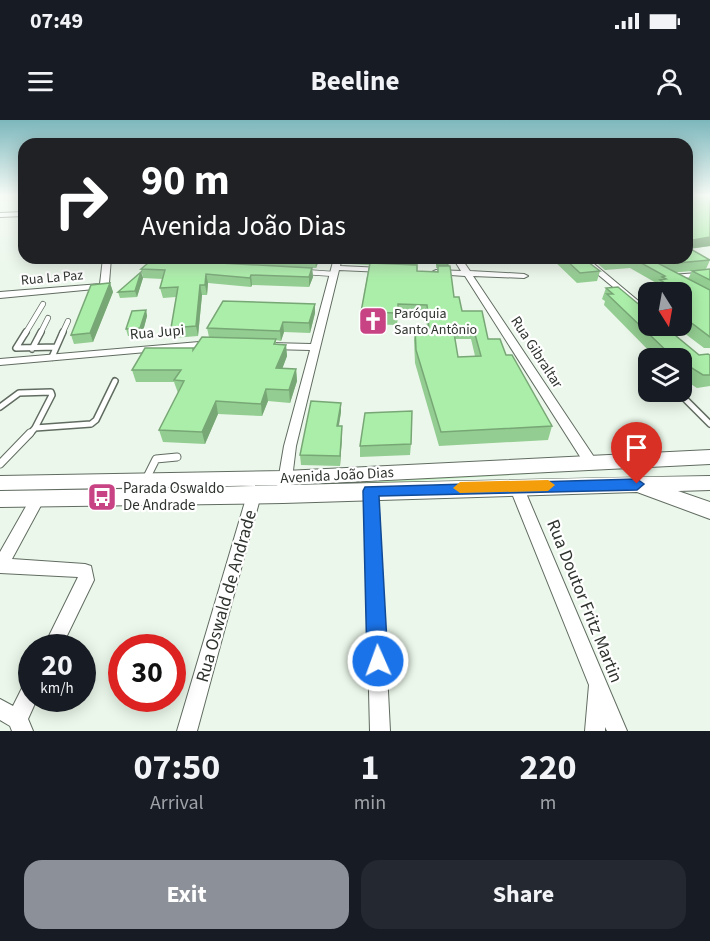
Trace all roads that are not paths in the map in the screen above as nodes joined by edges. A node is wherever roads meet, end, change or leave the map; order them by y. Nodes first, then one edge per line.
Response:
1 (107, 264) edge
2 (461, 264) edge
3 (589, 264) edge
4 (336, 267) edge
5 (297, 270) edge
6 (395, 270) edge
7 (431, 272) edge
8 (663, 272) edge
9 (467, 273) junction
10 (710, 274) edge
11 (524, 276) dead end
12 (672, 277) junction
13 (682, 282) edge
14 (0, 295) edge
15 (43, 304) dead end
16 (638, 305) edge
17 (48, 318) dead end
18 (68, 321) dead end
19 (217, 344) edge
20 (262, 345) edge
21 (316, 348) junction
22 (32, 349) junction
23 (54, 352) junction
24 (0, 362) edge
25 (115, 381) dead end
26 (688, 402) edge
27 (0, 407) edge
28 (710, 424) edge
29 (34, 428) junction
30 (177, 457) dead end
31 (710, 457) edge
32 (591, 462) junction
33 (0, 464) edge
34 (146, 481) junction
35 (0, 483) edge
36 (710, 483) edge
37 (637, 484) junction
38 (516, 486) junction
39 (284, 487) junction
40 (371, 491) junction
41 (254, 495) junction
42 (38, 498) junction
43 (0, 499) edge
44 (710, 511) edge
45 (0, 566) edge
46 (59, 634) edge
47 (597, 684) junction
48 (187, 731) edge
49 (380, 731) edge
50 (595, 731) edge
51 (617, 731) edge

1 - 14 street, Rua La Paz
2 - 9 street, Rua Gibraltar
3 - 16 street
4 - 5 lane
4 - 6 street
4 - 21 street
7 - 9 street
8 - 12 street
9 - 11 street
9 - 32 street, Rua Gibraltar
10 - 12 street
12 - 13 street
15 - 22 lane
17 - 22 lane
18 - 23 lane
19 - 23 street, Rua Jupi
20 - 21 street
21 - 39 street
22 - 23 lane
23 - 24 street, Rua Jupi
25 - 29 lane
26 - 28 lane
27 - 29 lane
29 - 33 lane
30 - 34 lane
31 - 32 main road, Avenida João Dias
32 - 37 main road
32 - 39 main road, Avenida João Dias
34 - 35 main road, Avenida João Dias
34 - 39 main road, Avenida João Dias
36 - 37 main road, Avenida João Dias
37 - 38 main road, Avenida João Dias
37 - 44 main road
38 - 40 main road, Avenida João Dias
38 - 47 street, Rua Doutor Fritz Martin
39 - 40 main road, Avenida João Dias
39 - 41 main road, Avenida João Dias
40 - 49 street
41 - 42 main road, Avenida João Dias
41 - 48 street, Rua Oswald de Andrade
42 - 43 main road, Avenida João Dias
42 - 45 street
45 - 46 street
47 - 50 street
47 - 51 street, Rua Doutor Fritz Martin

